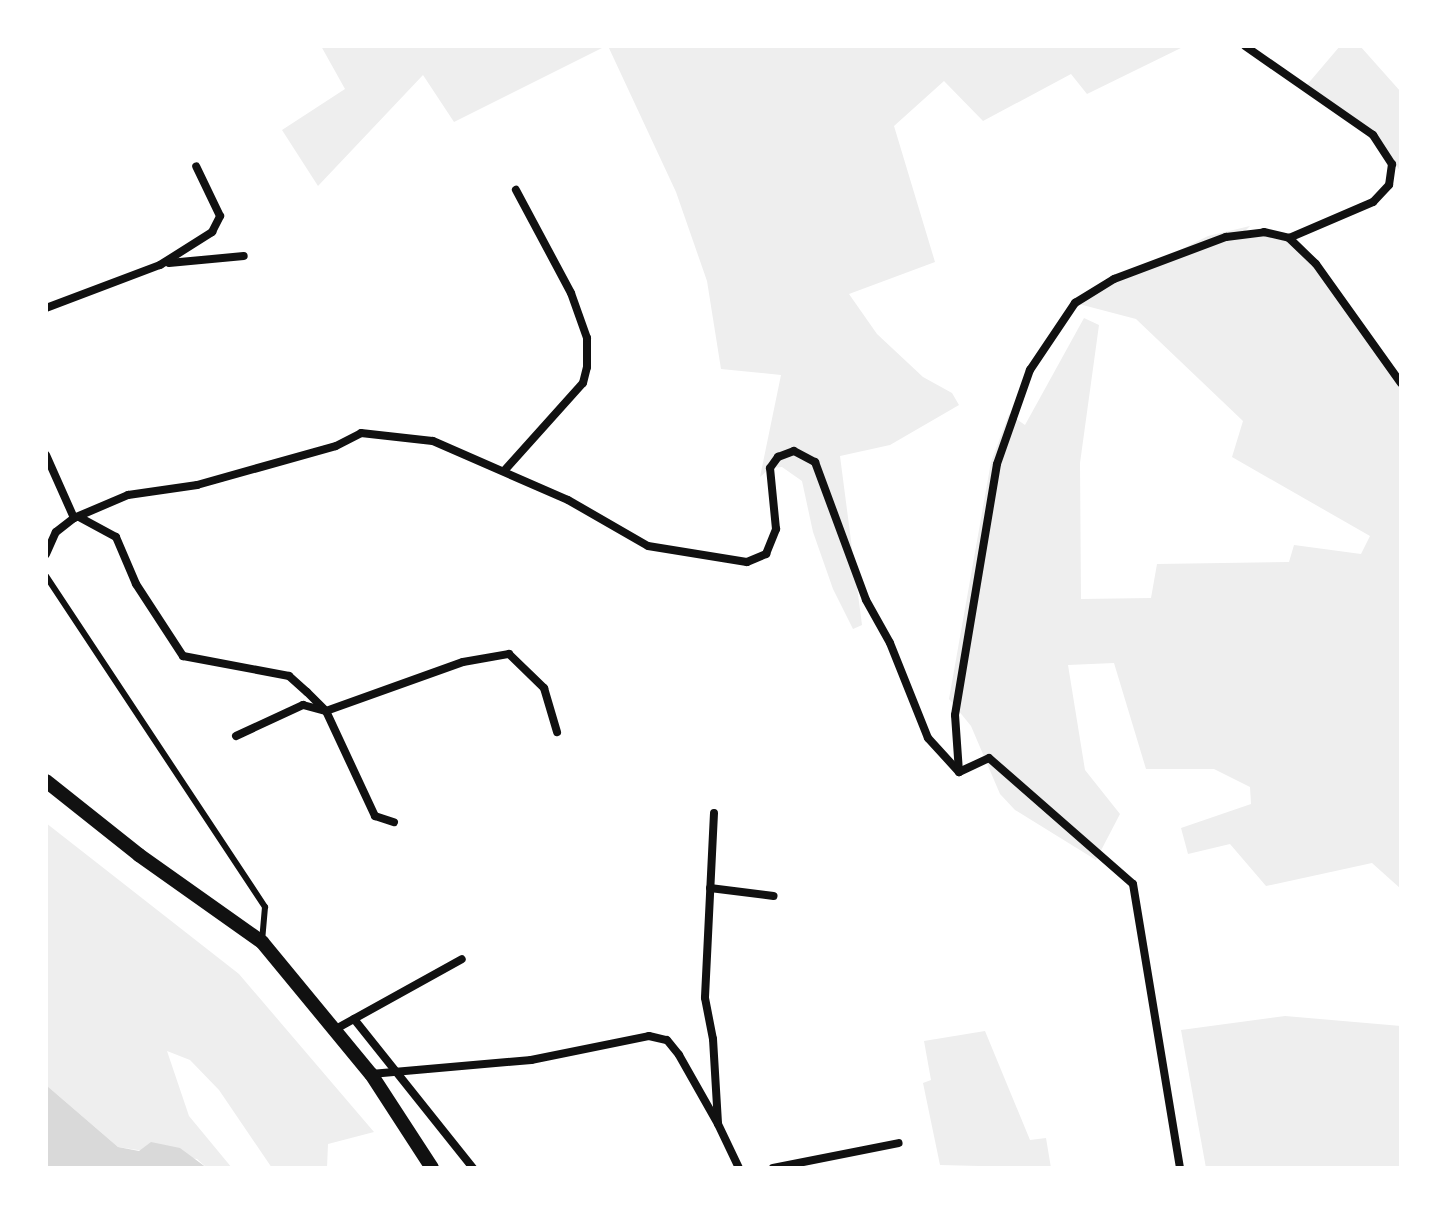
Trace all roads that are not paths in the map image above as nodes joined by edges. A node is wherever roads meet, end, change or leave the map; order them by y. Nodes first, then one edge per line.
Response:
1 (1245, 46) edge
2 (196, 166) dead end
3 (516, 190) dead end
4 (1289, 238) junction
5 (244, 256) dead end
6 (160, 265) junction
7 (46, 308) edge
8 (1401, 383) edge
9 (46, 455) edge
10 (504, 471) junction
11 (77, 517) junction
12 (46, 554) edge
13 (46, 576) edge
14 (326, 711) junction
15 (557, 732) dead end
16 (236, 736) dead end
17 (959, 772) junction
18 (46, 781) edge
19 (714, 813) dead end
20 (394, 822) dead end
21 (710, 888) junction
22 (774, 896) dead end
23 (262, 942) junction
24 (462, 959) dead end
25 (354, 1019) junction
26 (333, 1030) junction
27 (400, 1071) junction
28 (371, 1074) junction
29 (718, 1124) junction
30 (899, 1143) dead end
31 (432, 1168) edge
32 (473, 1168) edge
33 (739, 1168) edge
34 (773, 1168) edge
35 (1180, 1168) edge

1 - 4 street
2 - 6 street
3 - 10 street
4 - 8 street
4 - 17 street
5 - 6 street
6 - 7 street
9 - 11 street
10 - 11 street
10 - 17 street
11 - 12 street
11 - 14 street
13 - 23 lane
14 - 15 street
14 - 16 street
14 - 20 street
17 - 35 street
18 - 23 street
19 - 21 street
21 - 22 street
21 - 29 street
23 - 26 street
24 - 25 street
25 - 26 street
25 - 27 street
26 - 28 street
27 - 28 street
27 - 29 street
27 - 32 street
28 - 31 street
29 - 33 street
30 - 34 street

